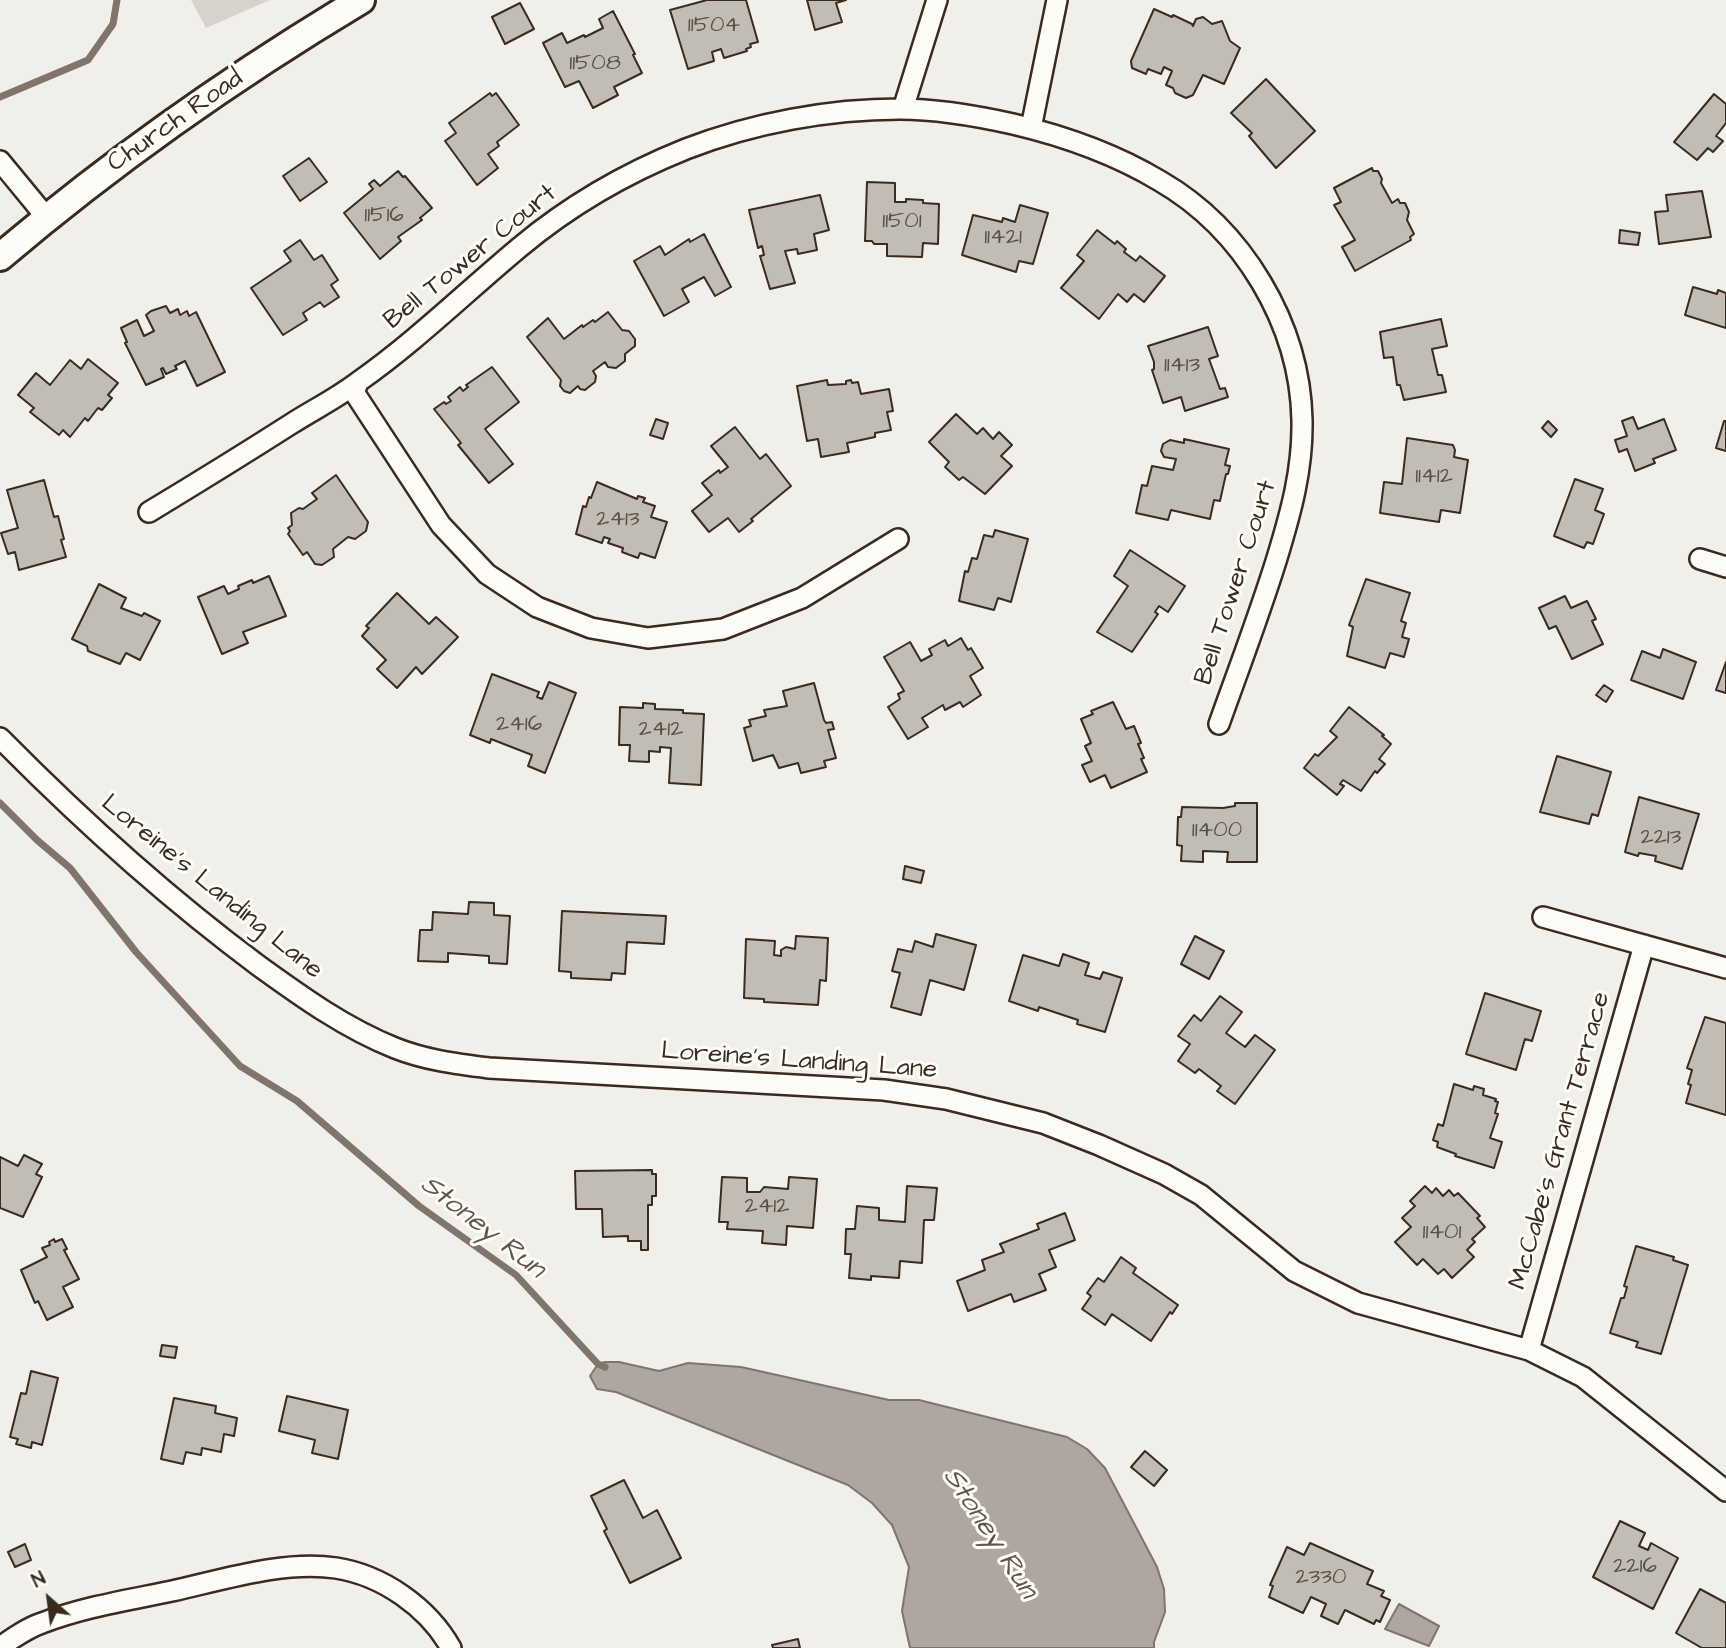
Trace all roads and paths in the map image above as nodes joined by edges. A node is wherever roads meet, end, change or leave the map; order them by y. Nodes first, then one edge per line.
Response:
1 (361, 0) edge
2 (937, 0) edge
3 (1057, 0) edge
4 (903, 109) junction
5 (1031, 128) junction
6 (0, 161) edge
7 (47, 218) junction
8 (0, 257) edge
9 (358, 383) junction
10 (149, 512) dead end
11 (898, 539) dead end
12 (1700, 559) dead end
13 (1726, 567) edge
14 (1219, 723) dead end
15 (0, 738) edge
16 (1542, 917) dead end
17 (1644, 945) junction
18 (1726, 968) edge
19 (1529, 1350) junction
20 (1726, 1491) edge
21 (0, 1647) edge
22 (451, 1648) edge

1 - 7 main road, Church Road
2 - 4 street
3 - 5 street
4 - 5 street, Bell Tower Court
4 - 9 street, Bell Tower Court
5 - 14 street, Bell Tower Court
6 - 7 street
7 - 8 main road, Church Road
9 - 10 street, Bell Tower Court
9 - 11 street
12 - 13 street
15 - 19 street, Loreine's Landing Lane
16 - 17 street
17 - 18 street
17 - 19 street, McCabe's Grant Terrace
19 - 20 street, Loreine's Landing Lane
21 - 22 street

